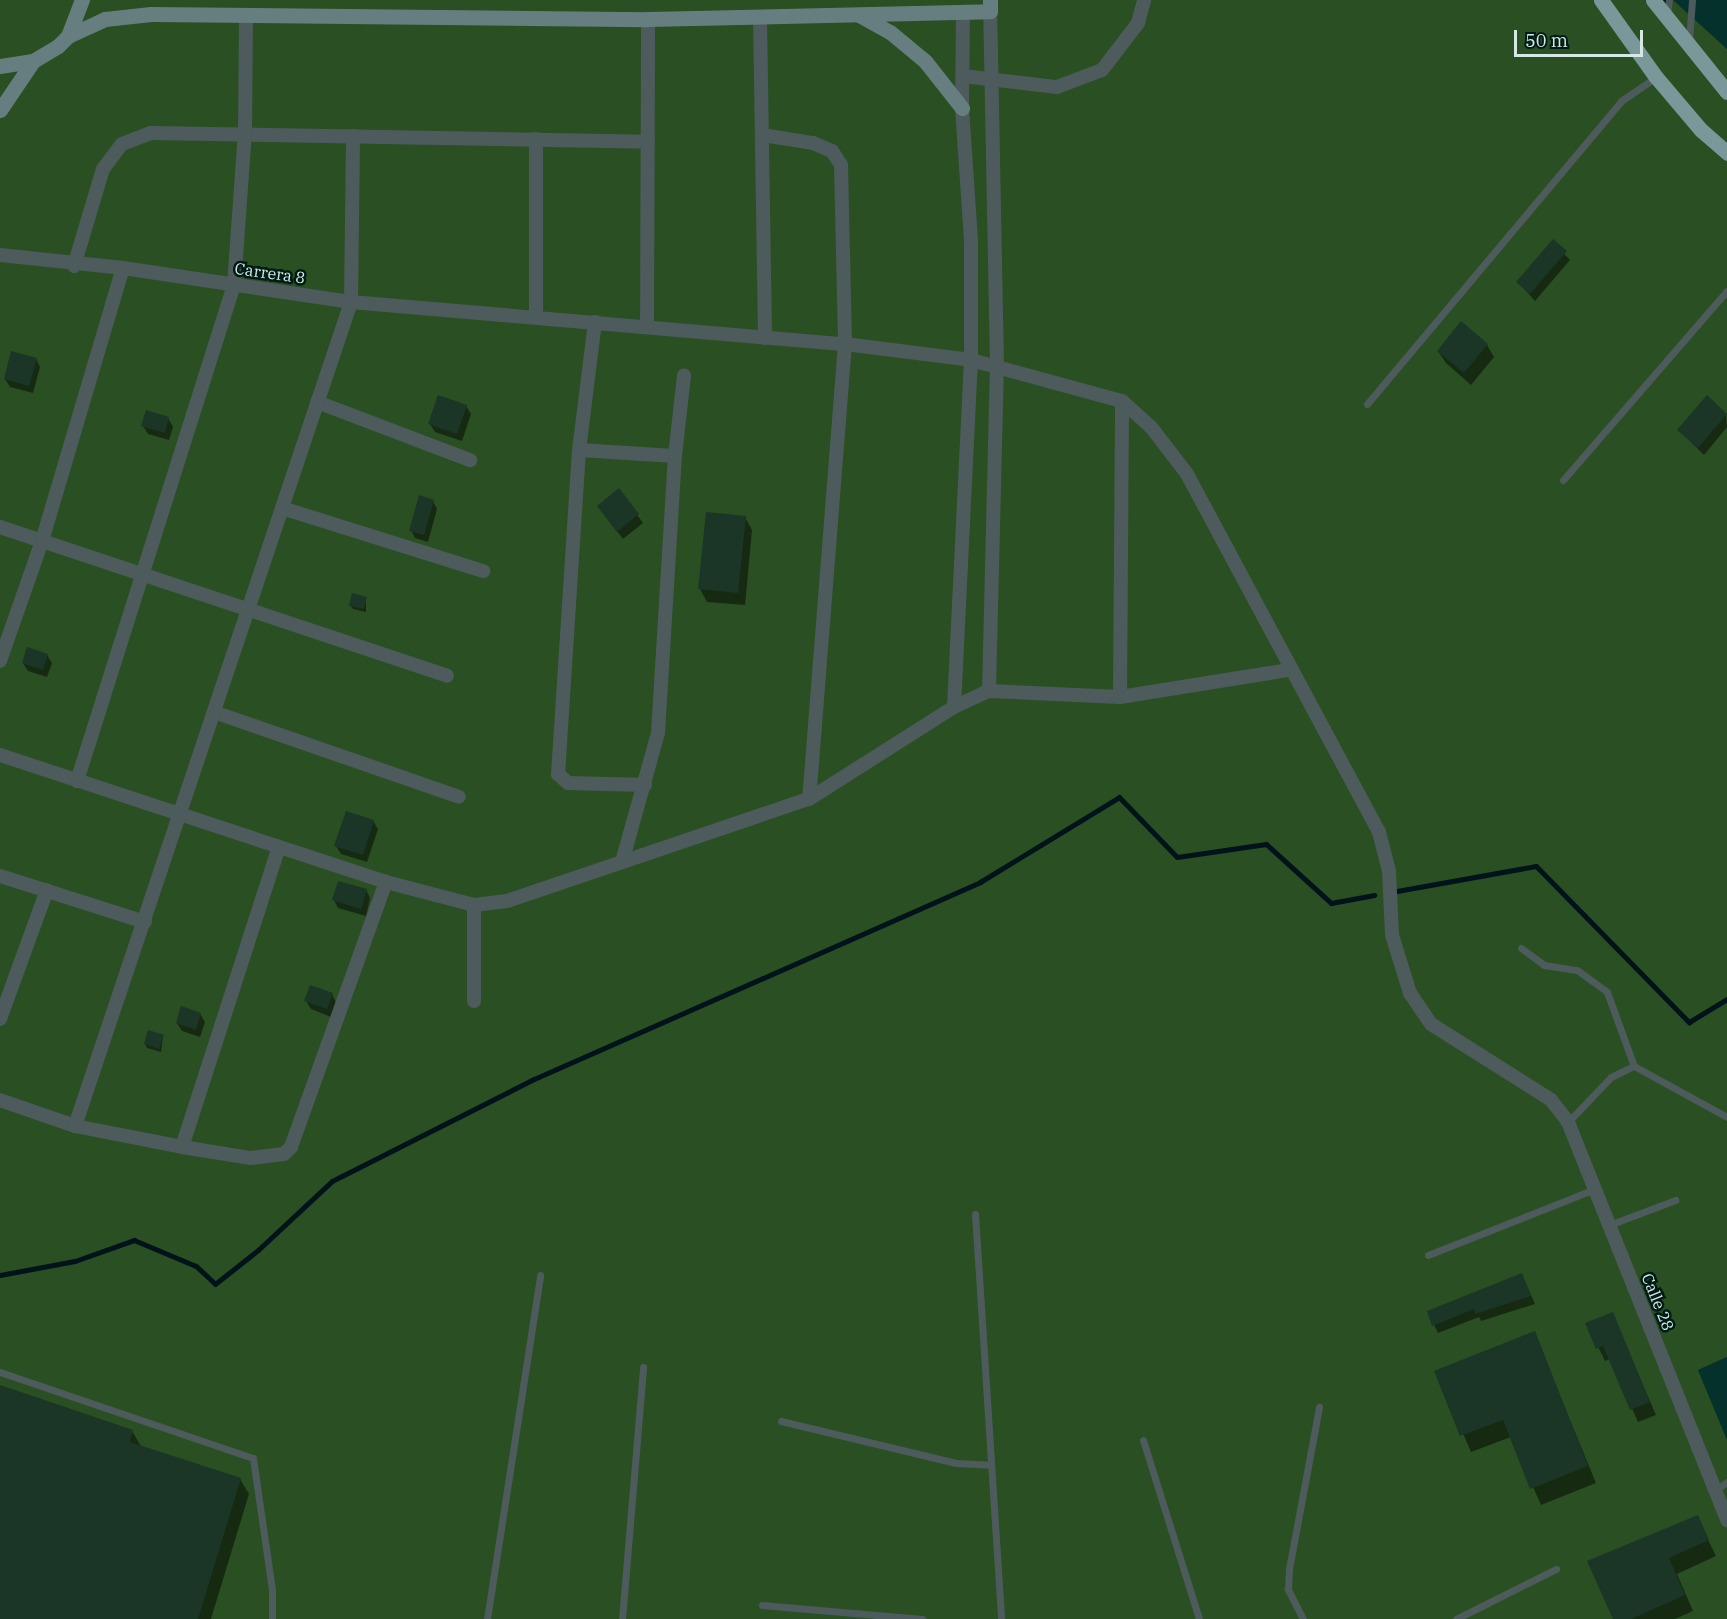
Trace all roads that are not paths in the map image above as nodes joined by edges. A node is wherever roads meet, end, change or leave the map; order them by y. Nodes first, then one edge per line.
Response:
1 (82, 0) edge
2 (1144, 0) edge
3 (1600, 0) edge
4 (1653, 0) edge
5 (1669, 0) edge
6 (1692, 0) edge
7 (963, 6) edge
8 (990, 6) edge
9 (246, 15) junction
10 (859, 15) junction
11 (760, 17) junction
12 (648, 20) junction
13 (1667, 20) junction
14 (68, 36) junction
15 (1688, 45) junction
16 (33, 61) junction
17 (0, 66) edge
18 (963, 76) junction
19 (1656, 77) junction
20 (993, 82) junction
21 (1727, 92) edge
22 (962, 108) junction
23 (0, 110) edge
24 (245, 134) junction
25 (762, 135) junction
26 (353, 136) junction
27 (537, 139) junction
28 (648, 142) junction
29 (1727, 153) edge
30 (0, 255) edge
31 (74, 266) junction
32 (123, 268) junction
33 (234, 285) junction
34 (1727, 291) edge
35 (351, 302) junction
36 (536, 316) junction
37 (595, 322) junction
38 (647, 326) junction
39 (765, 338) junction
40 (845, 344) junction
41 (971, 360) junction
42 (997, 366) junction
43 (684, 375) dead end
44 (317, 402) junction
45 (1122, 402) junction
46 (1367, 404) dead end
47 (579, 450) junction
48 (675, 456) junction
49 (470, 460) dead end
50 (1563, 480) dead end
51 (282, 508) junction
52 (0, 527) edge
53 (42, 541) junction
54 (483, 571) dead end
55 (142, 576) junction
56 (248, 611) junction
57 (0, 662) edge
58 (1289, 670) junction
59 (447, 676) dead end
60 (988, 691) junction
61 (1120, 697) junction
62 (954, 707) junction
63 (214, 712) junction
64 (0, 755) edge
65 (77, 780) junction
66 (645, 785) junction
67 (459, 797) dead end
68 (809, 799) junction
69 (180, 814) junction
70 (279, 847) junction
71 (622, 862) junction
72 (0, 876) edge
73 (386, 882) junction
74 (47, 890) junction
75 (474, 904) junction
76 (145, 922) junction
77 (1521, 948) dead end
78 (474, 1001) dead end
79 (0, 1019) edge
80 (1634, 1066) junction
81 (0, 1100) edge
82 (1727, 1117) edge
83 (1568, 1122) junction
84 (75, 1126) junction
85 (182, 1148) junction
86 (1595, 1189) junction
87 (1675, 1200) dead end
88 (975, 1214) dead end
89 (1609, 1225) junction
90 (1428, 1255) dead end
91 (540, 1275) dead end
92 (643, 1366) dead end
93 (0, 1372) edge
94 (1319, 1407) dead end
95 (781, 1421) dead end
96 (1143, 1440) dead end
97 (991, 1465) junction
98 (1721, 1486) edge
99 (1727, 1520) edge
100 (1556, 1569) dead end
101 (762, 1605) dead end
102 (272, 1619) edge
103 (487, 1619) edge
104 (622, 1619) edge
105 (922, 1619) edge
106 (1001, 1619) edge
107 (1199, 1619) edge
108 (1303, 1619) edge
109 (1456, 1619) edge

1 - 14 main road
2 - 20 street
3 - 19 main road
4 - 13 main road
5 - 13 lane
6 - 15 lane
7 - 8 main road
7 - 10 main road
7 - 18 street
8 - 20 street
9 - 12 main road
9 - 14 main road
9 - 24 street
10 - 11 main road
10 - 22 main road
11 - 12 main road
11 - 25 street
12 - 28 street
13 - 15 main road
14 - 16 main road
15 - 21 main road
16 - 17 main road
16 - 23 main road
18 - 20 street
18 - 22 street
19 - 29 main road
19 - 46 lane
20 - 42 street
22 - 41 street
24 - 26 street
24 - 31 street
24 - 33 street
25 - 39 street
25 - 40 street
26 - 27 street
26 - 35 street
27 - 28 street
27 - 36 street
28 - 38 street
30 - 31 street, Carrera 8
31 - 32 street, Carrera 8
32 - 33 street, Carrera 8
32 - 53 street
33 - 35 street, Carrera 8
33 - 55 street
34 - 50 lane
35 - 36 street, Carrera 8
35 - 44 street
36 - 37 street, Carrera 8
37 - 38 street, Carrera 8
37 - 47 street
38 - 39 street, Carrera 8
39 - 40 street, Carrera 8
40 - 41 street, Carrera 8
40 - 68 street
41 - 42 street, Carrera 8
41 - 62 street
42 - 45 street, Carrera 8
42 - 60 street
43 - 48 street
44 - 49 street
44 - 51 street
45 - 58 street, Calle 28
45 - 61 street
47 - 48 street
47 - 66 street
48 - 66 street
51 - 54 street
51 - 56 street
52 - 53 street
53 - 55 street
53 - 57 street
55 - 56 street
55 - 65 street
56 - 59 street
56 - 63 street
58 - 61 street
58 - 83 street, Calle 28
60 - 61 street
60 - 62 street
62 - 68 street
63 - 67 street
63 - 69 street
64 - 65 street
65 - 69 street
66 - 71 street
68 - 71 street
69 - 70 street
69 - 76 street
70 - 73 street
70 - 85 street
71 - 75 street
72 - 74 street
73 - 75 street
73 - 85 street
74 - 76 street
74 - 79 street
75 - 78 street
76 - 84 street
77 - 80 lane
80 - 82 lane
80 - 83 lane
81 - 84 street
83 - 86 street, Calle 28
84 - 85 street
86 - 89 street, Calle 28
86 - 90 lane
87 - 89 lane
88 - 97 lane
89 - 98 street, Calle 28
91 - 103 lane
92 - 104 lane
93 - 102 lane
94 - 108 lane
95 - 97 lane
96 - 107 lane
97 - 106 lane
98 - 99 street, Calle 28
100 - 109 lane
101 - 105 lane

